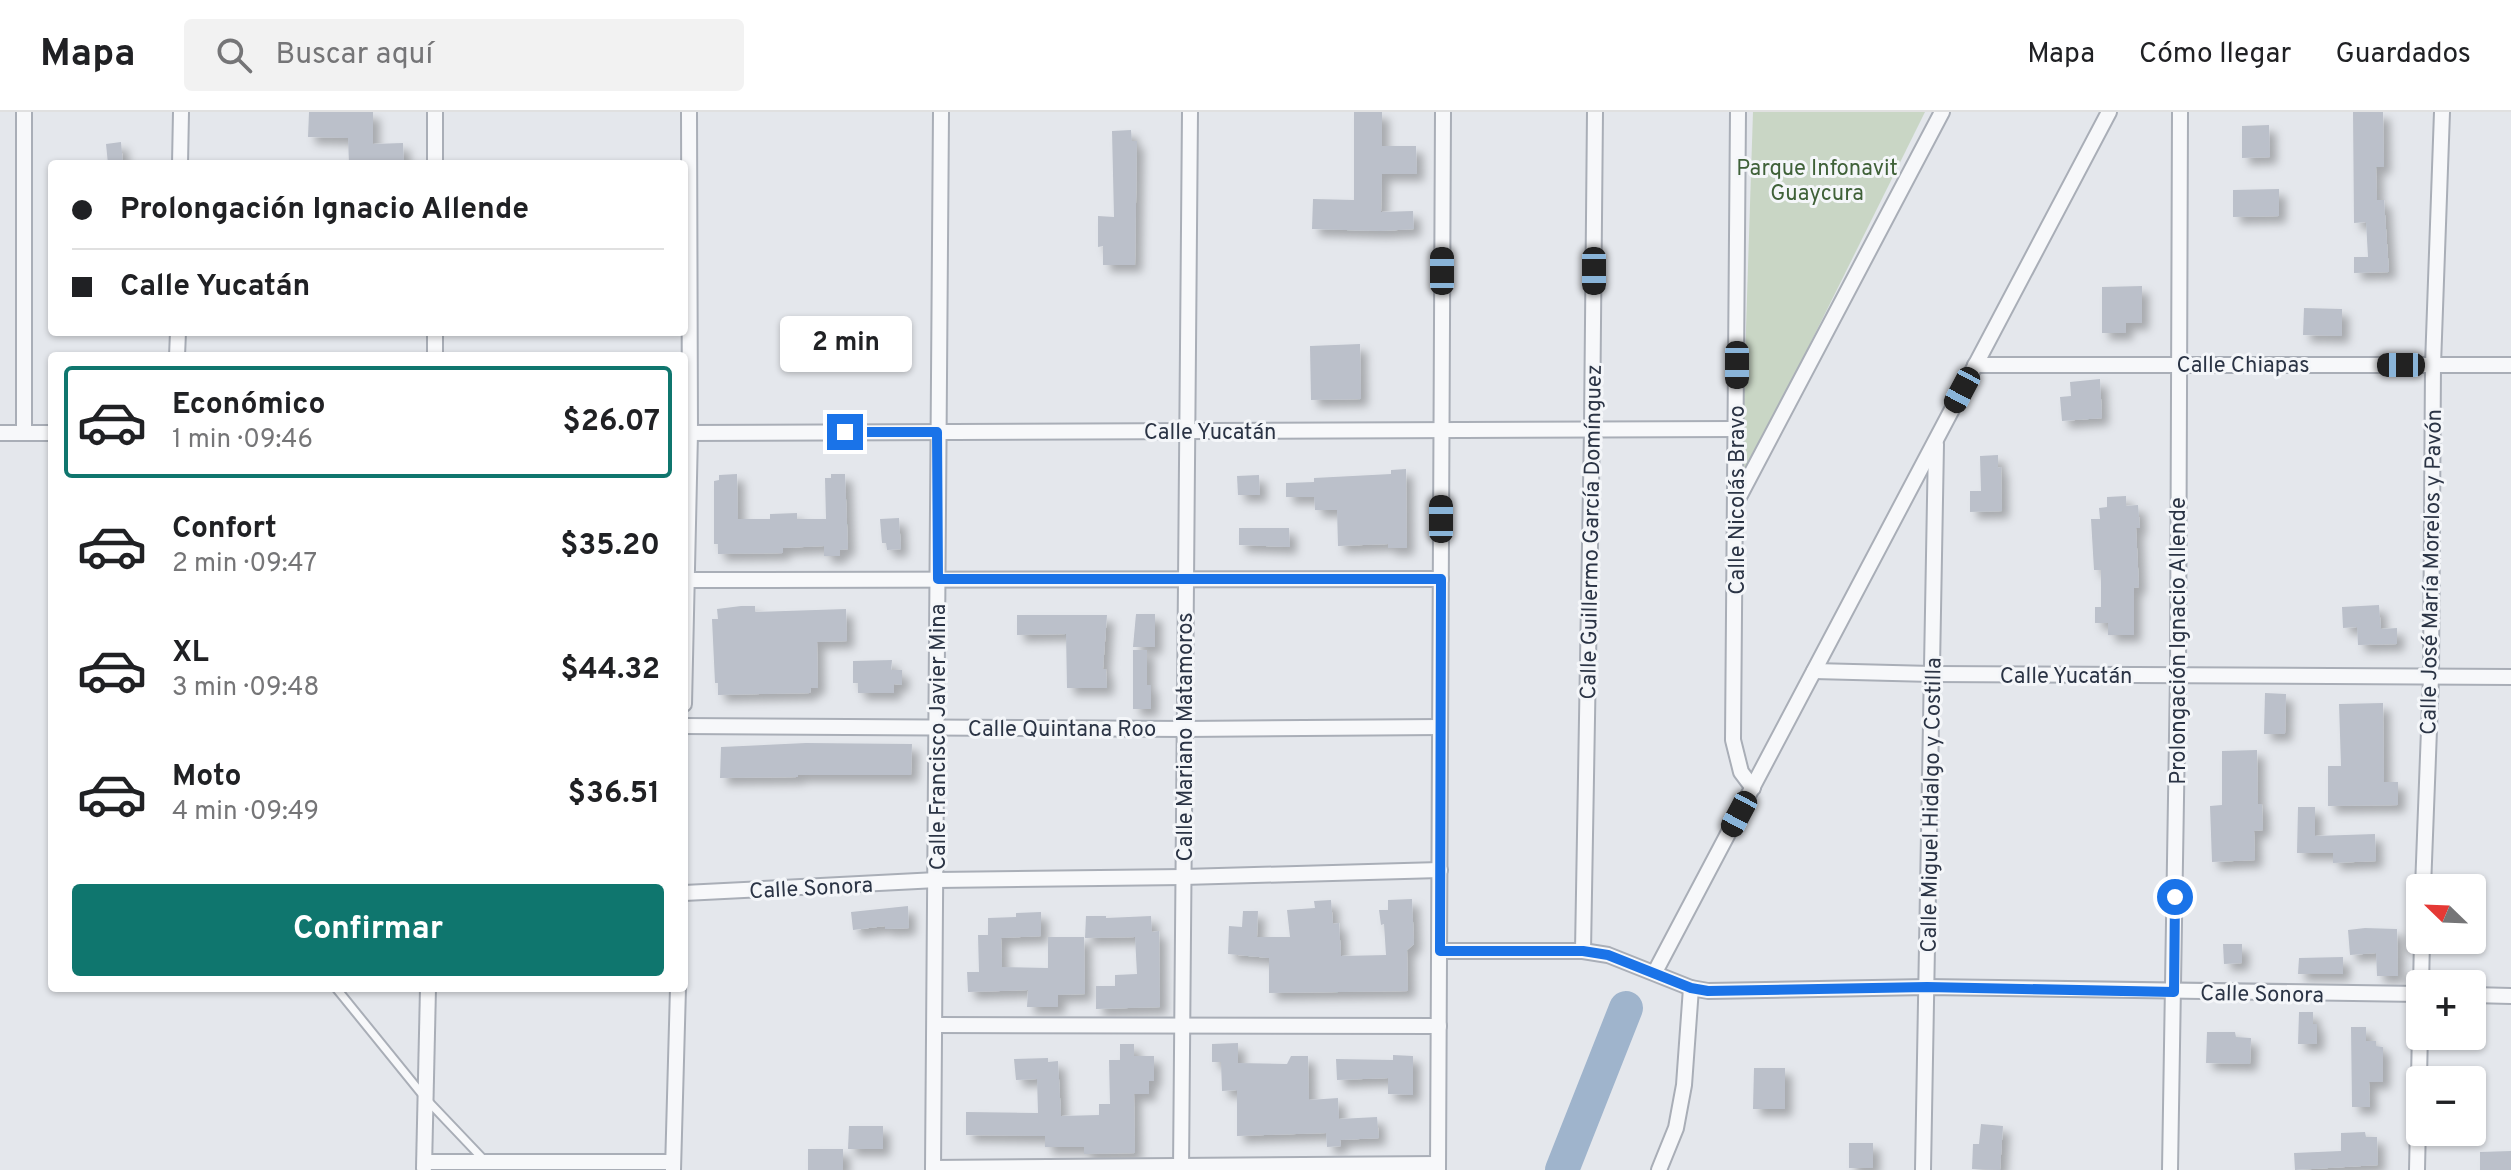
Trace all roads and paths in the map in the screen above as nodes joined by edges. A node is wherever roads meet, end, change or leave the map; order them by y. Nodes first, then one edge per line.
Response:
1 (24, 112) edge
2 (181, 112) edge
3 (435, 112) edge
4 (689, 112) edge
5 (941, 112) edge
6 (1190, 112) edge
7 (1443, 112) edge
8 (1595, 112) edge
9 (1738, 112) edge
10 (1942, 112) edge
11 (2109, 112) edge
12 (2180, 112) edge
13 (2442, 112) edge
14 (180, 160) edge
15 (435, 160) edge
16 (688, 272) edge
17 (2178, 363) junction
18 (1975, 365) junction
19 (2433, 365) junction
20 (2511, 365) edge
21 (1592, 429) junction
22 (1737, 429) junction
23 (1442, 430) junction
24 (1187, 431) junction
25 (937, 432) junction
26 (0, 433) edge
27 (24, 433) junction
28 (48, 433) edge
29 (688, 433) edge
30 (1937, 439) junction
31 (1737, 501) junction
32 (938, 579) junction
33 (1185, 579) junction
34 (1441, 579) junction
35 (688, 580) edge
36 (1814, 671) junction
37 (1932, 674) junction
38 (2178, 675) junction
39 (2431, 677) junction
40 (2511, 677) edge
41 (688, 726) edge
42 (936, 727) junction
43 (1440, 727) junction
44 (1185, 729) junction
45 (1753, 788) junction
46 (1440, 870) junction
47 (2424, 874) edge
48 (1183, 877) junction
49 (937, 880) junction
50 (688, 893) edge
51 (1440, 951) junction
52 (1583, 951) junction
53 (1655, 972) junction
54 (1927, 987) junction
55 (1691, 988) junction
56 (339, 992) edge
57 (428, 992) edge
58 (678, 992) edge
59 (2174, 992) junction
60 (2406, 994) edge
61 (2486, 995) edge
62 (2511, 996) edge
63 (935, 1025) junction
64 (1182, 1026) junction
65 (1439, 1026) junction
66 (2419, 1050) edge
67 (426, 1099) junction
68 (486, 1162) junction
69 (424, 1166) edge
70 (673, 1166) edge
71 (1438, 1167) edge
72 (1182, 1168) edge
73 (933, 1169) edge
74 (1659, 1170) edge
75 (1923, 1170) edge
76 (2170, 1170) edge
77 (2417, 1170) edge

1 - 27 street
2 - 14 street
3 - 15 street
4 - 16 street
5 - 25 street, Calle Francisco Javier Mina
6 - 24 street, Calle Mariano Matamoros
7 - 23 street
8 - 21 street, Calle Guillermo García Domínguez
9 - 22 street, Calle Nicolás Bravo
10 - 31 street
11 - 18 street
12 - 17 street, Prolongación Ignacio Allende
13 - 19 street, Calle José María Morelos y Pavón
17 - 18 street, Calle Chiapas
17 - 19 street, Calle Chiapas
17 - 38 street, Prolongación Ignacio Allende
18 - 30 street
19 - 20 street, Calle Chiapas
19 - 39 street, Calle José María Morelos y Pavón
21 - 22 street, Calle Yucatán
21 - 23 street, Calle Yucatán
21 - 52 street, Calle Guillermo García Domínguez
22 - 31 street, Calle Nicolás Bravo
23 - 24 street, Calle Yucatán
23 - 34 street
24 - 25 street, Calle Yucatán
24 - 33 street, Calle Mariano Matamoros
25 - 29 street, Calle Yucatán
25 - 32 street, Calle Francisco Javier Mina
26 - 27 street
27 - 28 street
30 - 36 street
30 - 37 street, Calle Miguel Hidalgo y Costilla
31 - 45 street, Calle Nicolás Bravo
32 - 33 street
32 - 35 street
32 - 42 street, Calle Francisco Javier Mina
33 - 34 street
33 - 44 street, Calle Mariano Matamoros
34 - 43 street
36 - 37 street, Calle Yucatán
36 - 45 street
37 - 38 street, Calle Yucatán
37 - 54 street, Calle Miguel Hidalgo y Costilla
38 - 39 street, Calle Yucatán
38 - 59 street, Prolongación Ignacio Allende
39 - 40 street, Calle Yucatán
39 - 47 street, Calle José María Morelos y Pavón
41 - 42 street, Calle Quintana Roo
42 - 44 street, Calle Quintana Roo
42 - 49 street, Calle Francisco Javier Mina
43 - 44 street, Calle Quintana Roo
43 - 46 street
44 - 48 street, Calle Mariano Matamoros
45 - 53 street
46 - 48 street, Calle Sonora
46 - 51 street
48 - 49 street, Calle Sonora
48 - 64 street, Calle Mariano Matamoros
49 - 50 street, Calle Sonora
49 - 63 street, Calle Francisco Javier Mina
51 - 52 street, Calle Sonora
51 - 65 street
52 - 53 street, Calle Sonora
53 - 55 street, Calle Sonora
54 - 55 street, Calle Sonora
54 - 59 street, Calle Sonora
54 - 75 street, Calle Miguel Hidalgo y Costilla
55 - 74 street
56 - 67 lane
57 - 67 street
58 - 70 street
59 - 60 street, Calle Sonora
59 - 76 street, Prolongación Ignacio Allende
61 - 62 street
63 - 64 street
63 - 73 street, Calle Francisco Javier Mina
64 - 65 street
64 - 72 street, Calle Mariano Matamoros
65 - 71 street
66 - 77 street
67 - 68 lane
67 - 69 street
68 - 69 street
68 - 70 street
71 - 72 street
72 - 73 street

